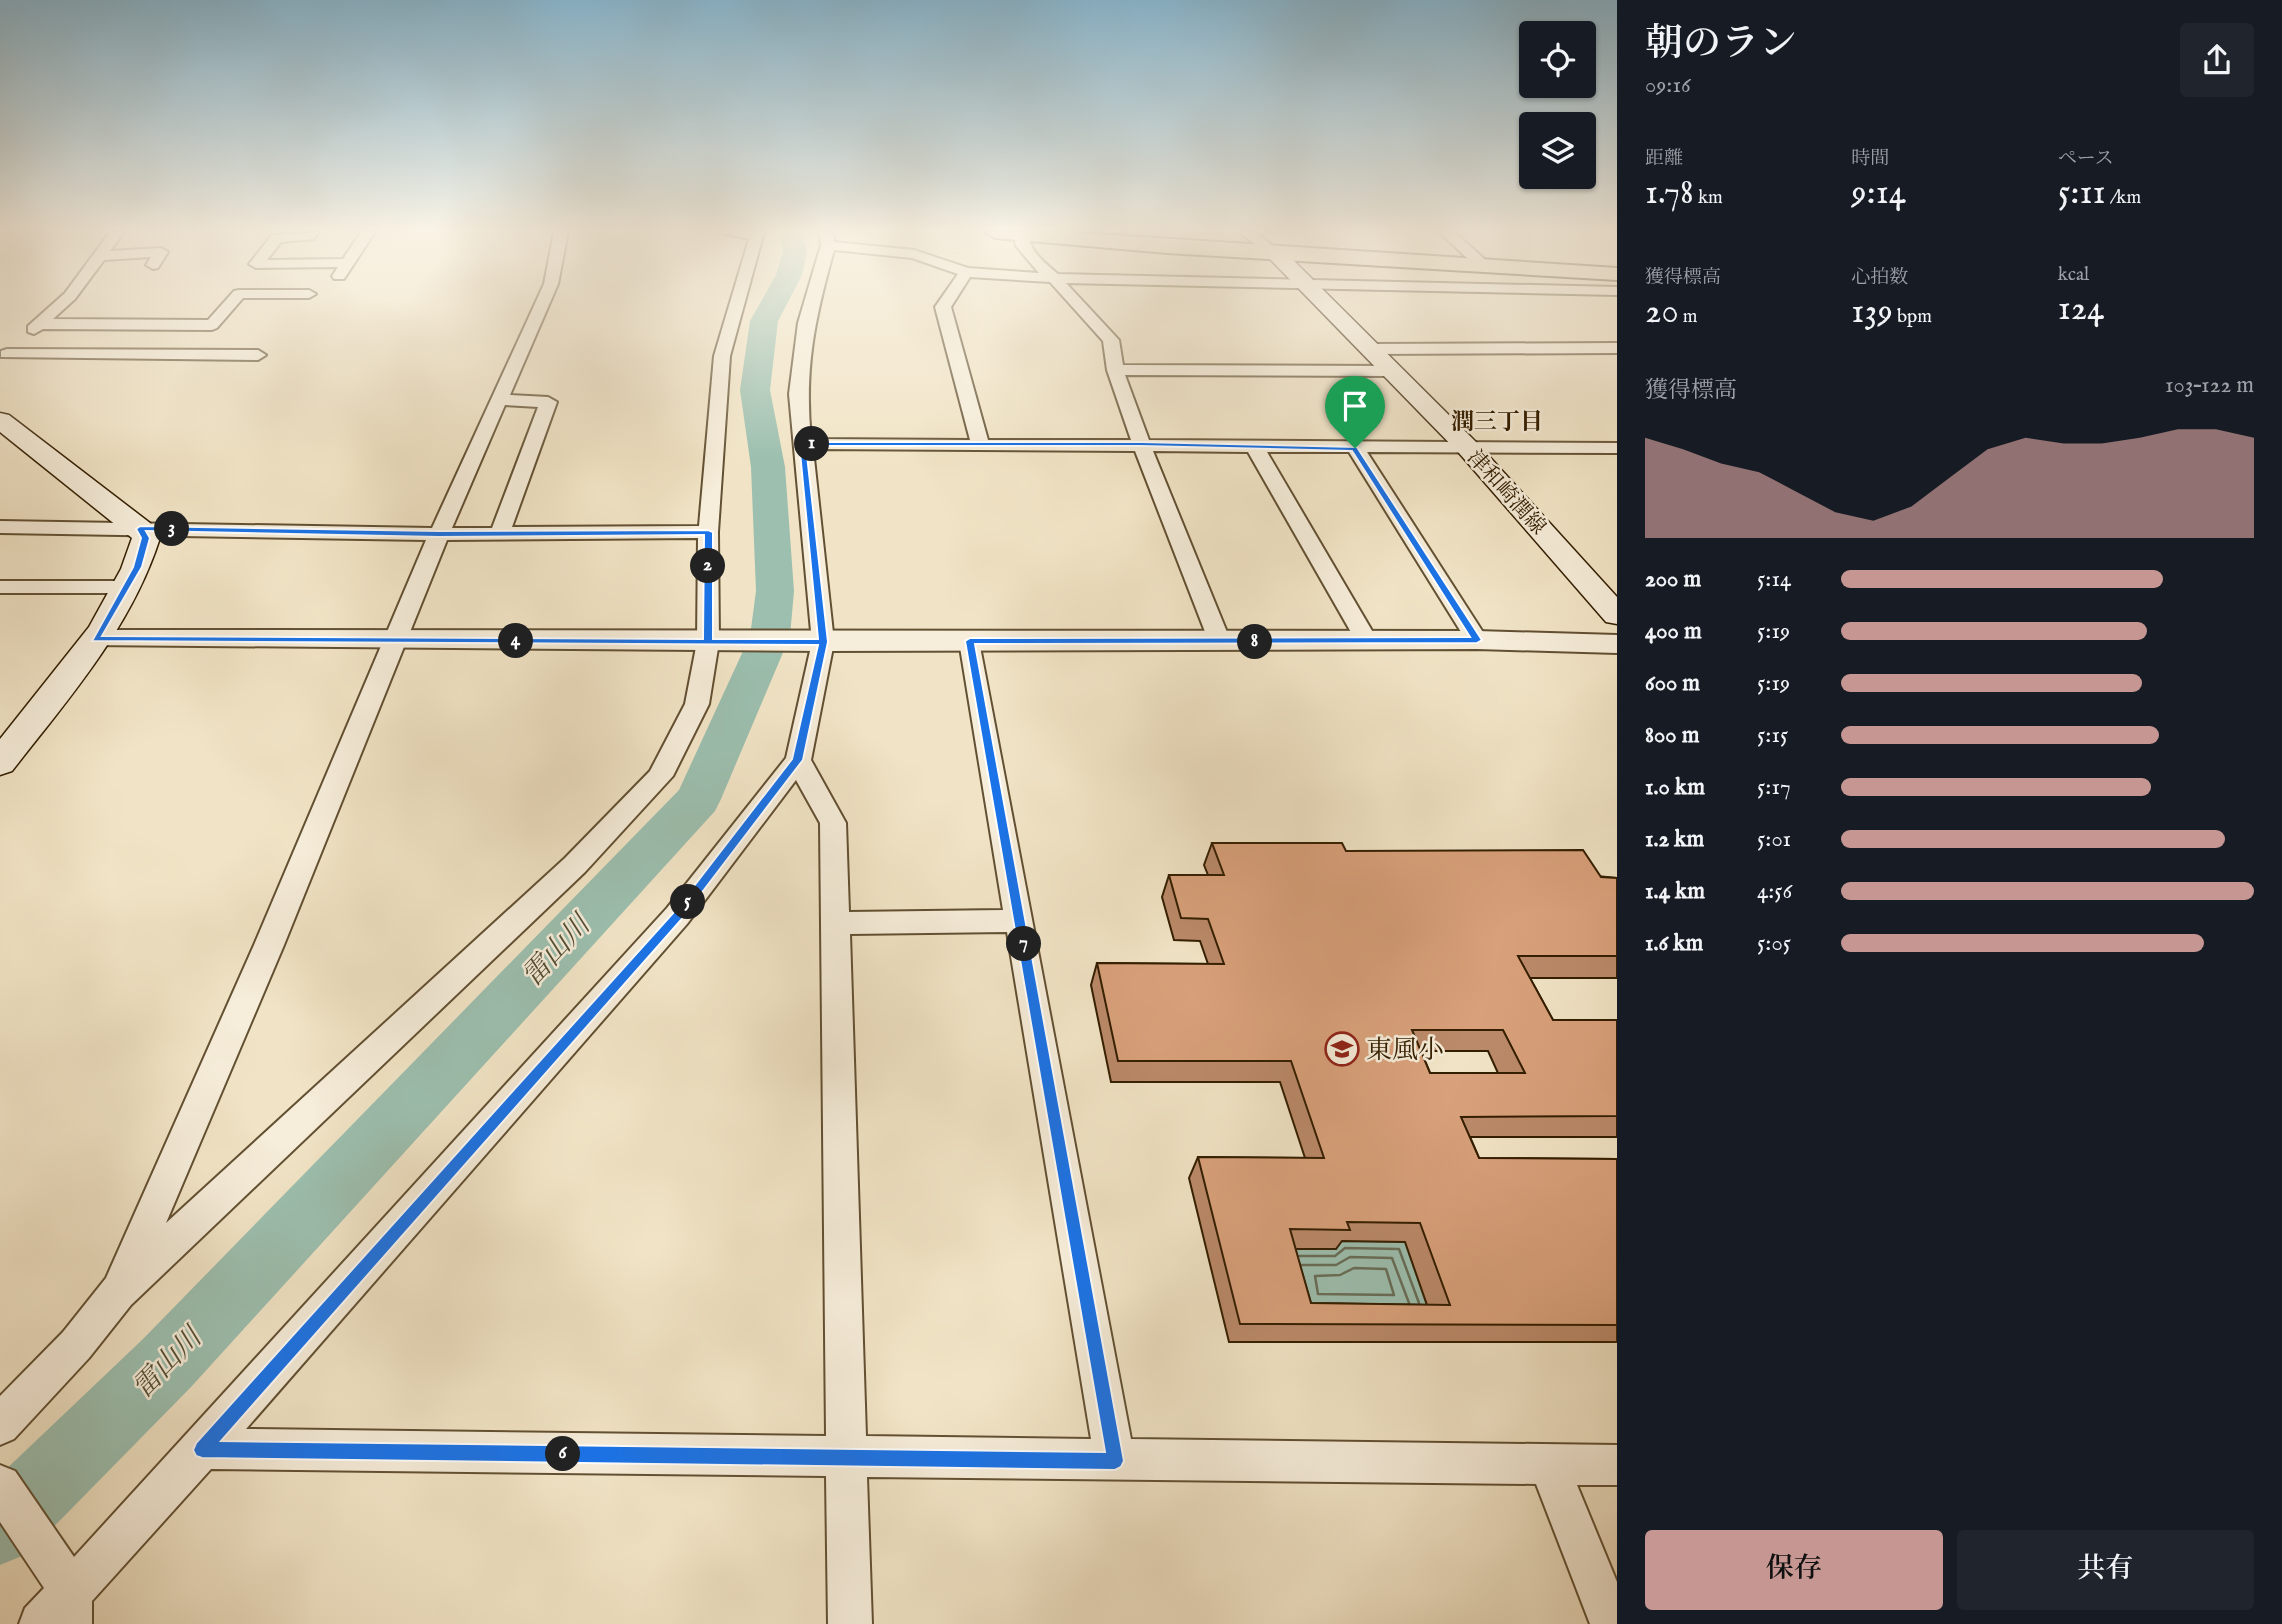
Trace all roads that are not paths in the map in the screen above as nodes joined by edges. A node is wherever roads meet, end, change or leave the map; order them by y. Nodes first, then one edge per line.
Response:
1 (57, 308) edge
2 (227, 308) edge
3 (540, 308) edge
4 (736, 308) edge
5 (810, 308) edge
6 (943, 308) edge
7 (1081, 308) edge
8 (1331, 308) edge
9 (39, 324) junction
10 (1617, 348) edge
11 (1371, 349) junction
12 (258, 355) dead end
13 (4, 357) edge
14 (1115, 370) junction
15 (1391, 372) junction
16 (498, 400) junction
17 (0, 420) edge
18 (802, 444) junction
19 (1141, 444) junction
20 (980, 445) junction
21 (1254, 446) junction
22 (1355, 448) junction
23 (1468, 448) junction
24 (1617, 449) edge
25 (0, 527) edge
26 (140, 529) junction
27 (708, 532) junction
28 (439, 534) junction
29 (500, 534) junction
30 (0, 587) edge
31 (126, 587) junction
32 (1617, 615) edge
33 (96, 639) junction
34 (1477, 640) junction
35 (397, 641) junction
36 (970, 641) junction
37 (1367, 641) junction
38 (708, 642) junction
39 (823, 642) junction
40 (1220, 642) junction
41 (1617, 644) edge
42 (798, 760) junction
43 (0, 763) edge
44 (1020, 921) junction
45 (835, 923) junction
46 (118, 1292) junction
47 (0, 1425) edge
48 (202, 1450) junction
49 (846, 1457) junction
50 (1115, 1461) junction
51 (1617, 1465) edge
52 (1549, 1466) junction
53 (0, 1486) edge
54 (68, 1599) edge
55 (41, 1624) edge
56 (850, 1624) edge
57 (1612, 1624) edge

1 - 9 street
2 - 9 street
3 - 16 street
4 - 27 street
5 - 18 street
6 - 20 street
7 - 14 street
8 - 11 main road, 津和崎潤線
9 - 13 street
10 - 11 street
11 - 15 main road, 津和崎潤線
12 - 13 street
14 - 15 street
14 - 19 street
15 - 23 main road, 津和崎潤線
16 - 28 street
16 - 29 street
17 - 26 main road
18 - 20 street
18 - 39 street
19 - 20 street
19 - 21 street
19 - 40 street
21 - 22 street
21 - 37 street
22 - 23 street
22 - 34 street
23 - 24 street
23 - 32 main road, 津和崎潤線
25 - 26 street
26 - 28 street
26 - 31 main road
27 - 29 street
27 - 38 street
28 - 29 street
28 - 35 street
30 - 31 street
31 - 33 main road
33 - 35 street
33 - 43 main road
34 - 37 street
34 - 41 street
35 - 38 street
35 - 46 street
36 - 39 street
36 - 40 street
36 - 44 street
37 - 40 street
38 - 39 street
38 - 46 street
39 - 42 street
42 - 45 street
42 - 48 street
44 - 45 street
44 - 50 street
45 - 49 street
46 - 47 street
48 - 49 street
48 - 54 street
49 - 50 street
49 - 56 street
50 - 52 street
51 - 52 street
52 - 57 street
53 - 54 street
54 - 55 street

